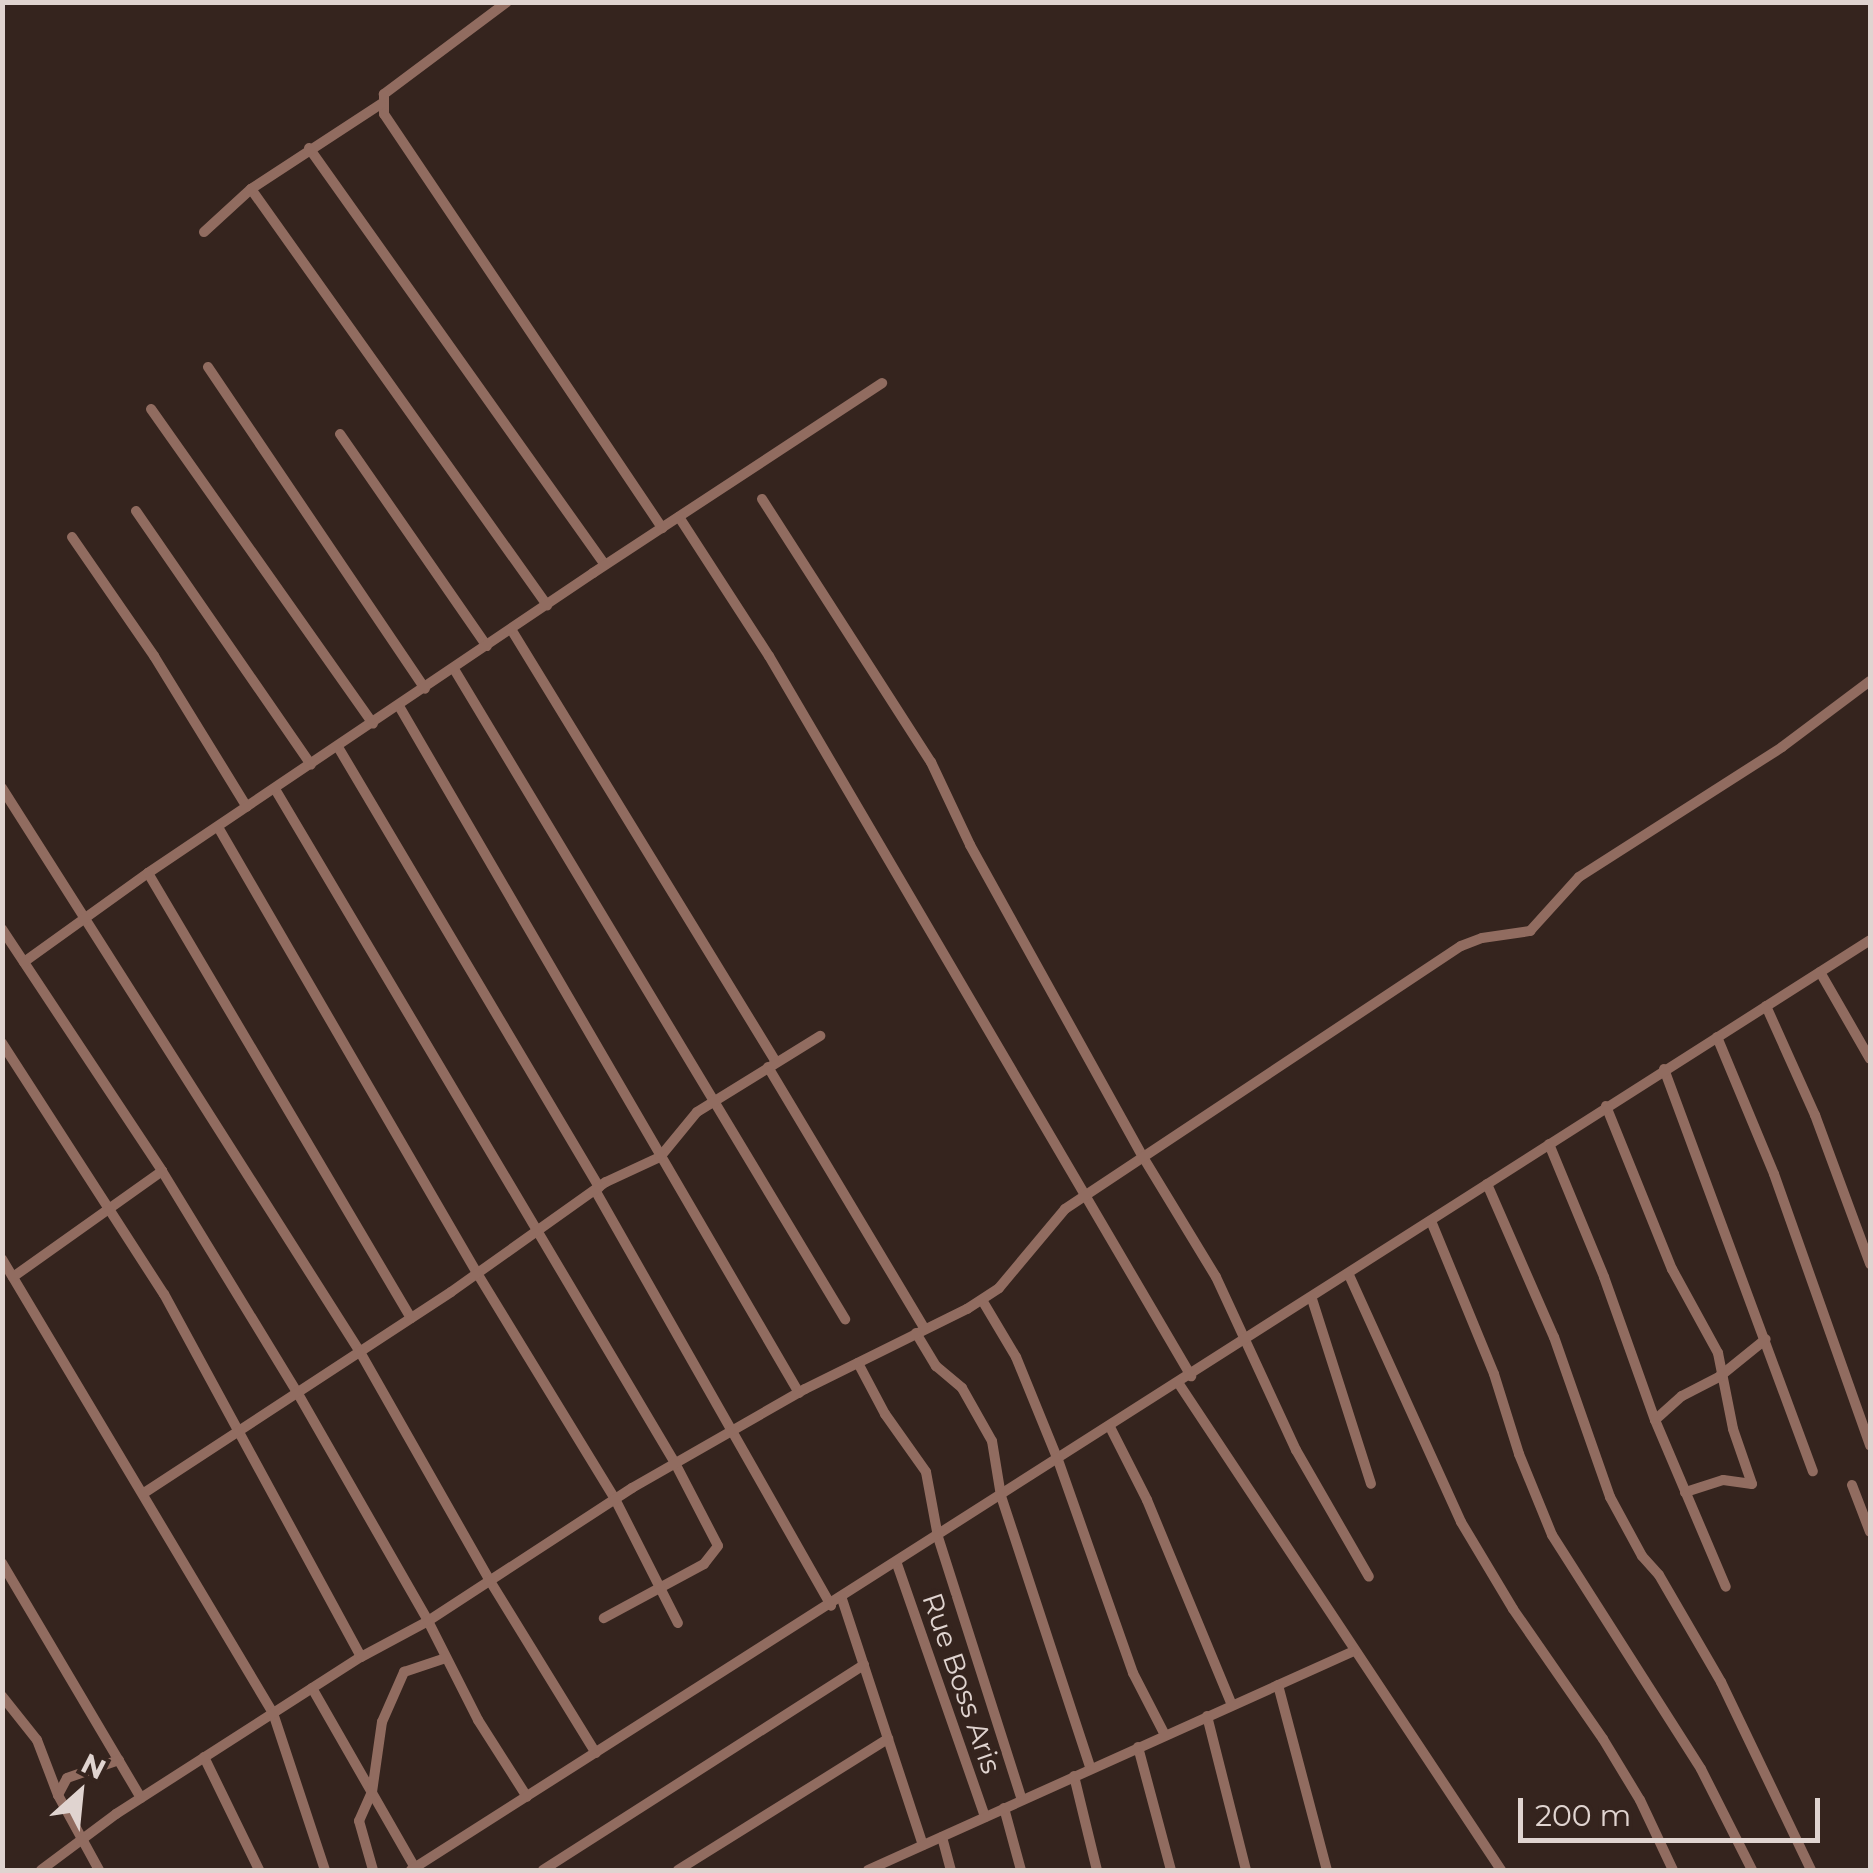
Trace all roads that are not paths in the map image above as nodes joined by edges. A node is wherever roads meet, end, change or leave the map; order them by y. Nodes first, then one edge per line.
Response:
1 (507, 2) edge
2 (382, 104) junction
3 (309, 148) junction
4 (251, 189) junction
5 (204, 232) dead end
6 (208, 368) dead end
7 (882, 383) dead end
8 (152, 409) dead end
9 (340, 434) dead end
10 (762, 499) dead end
11 (136, 512) dead end
12 (679, 517) junction
13 (662, 528) junction
14 (72, 537) dead end
15 (605, 565) junction
16 (547, 605) junction
17 (511, 629) junction
18 (486, 646) junction
19 (454, 669) junction
20 (1870, 681) edge
21 (425, 689) junction
22 (399, 706) junction
23 (373, 724) junction
24 (338, 747) junction
25 (311, 765) junction
26 (2, 788) edge
27 (275, 789) junction
28 (247, 808) junction
29 (218, 827) junction
30 (148, 874) junction
31 (86, 918) junction
32 (2, 929) edge
33 (1870, 940) edge
34 (24, 962) junction
35 (1820, 972) junction
36 (1766, 1006) junction
37 (820, 1036) dead end
38 (1717, 1036) junction
39 (2, 1043) edge
40 (1870, 1059) edge
41 (772, 1065) junction
42 (1664, 1070) junction
43 (713, 1102) junction
44 (1606, 1106) junction
45 (1549, 1144) junction
46 (660, 1157) junction
47 (1143, 1157) junction
48 (162, 1171) junction
49 (1487, 1184) junction
50 (597, 1188) junction
51 (1083, 1197) junction
52 (108, 1208) junction
53 (1431, 1220) junction
54 (538, 1230) junction
55 (2, 1259) edge
56 (1870, 1264) edge
57 (477, 1273) junction
58 (1348, 1275) junction
59 (13, 1277) junction
60 (1312, 1299) junction
61 (982, 1300) junction
62 (412, 1318) junction
63 (844, 1319) dead end
64 (921, 1331) junction
65 (1765, 1340) junction
66 (1244, 1342) junction
67 (360, 1352) junction
68 (858, 1363) junction
69 (1725, 1372) junction
70 (1191, 1376) junction
71 (1178, 1384) junction
72 (297, 1392) junction
73 (798, 1393) junction
74 (1655, 1420) junction
75 (1110, 1427) junction
76 (735, 1429) junction
77 (236, 1430) junction
78 (1870, 1445) edge
79 (1058, 1460) junction
80 (675, 1463) junction
81 (1813, 1470) dead end
82 (1371, 1484) dead end
83 (1852, 1484) dead end
84 (1685, 1492) junction
85 (144, 1494) junction
86 (1002, 1496) junction
87 (615, 1499) junction
88 (1870, 1532) edge
89 (938, 1537) junction
90 (2, 1563) edge
91 (896, 1564) junction
92 (1368, 1577) dead end
93 (490, 1581) junction
94 (660, 1588) junction
95 (1726, 1588) dead end
96 (842, 1599) junction
97 (831, 1606) junction
98 (604, 1618) dead end
99 (428, 1621) junction
100 (678, 1623) dead end
101 (1354, 1651) junction
102 (361, 1657) junction
103 (446, 1658) junction
104 (864, 1665) junction
105 (1278, 1685) junction
106 (312, 1688) junction
107 (2, 1696) edge
108 (1232, 1705) junction
109 (273, 1712) junction
110 (1207, 1716) junction
111 (1165, 1735) junction
112 (888, 1739) junction
113 (1138, 1748) junction
114 (596, 1753) junction
115 (204, 1757) junction
116 (118, 1760) junction
117 (1091, 1769) junction
118 (1074, 1776) junction
119 (372, 1792) junction
120 (58, 1796) junction
121 (527, 1797) junction
122 (141, 1798) junction
123 (1022, 1800) junction
124 (1004, 1808) junction
125 (985, 1817) junction
126 (942, 1837) junction
127 (79, 1839) junction
128 (923, 1845) junction
129 (413, 1869) edge
130 (41, 1870) edge
131 (99, 1870) edge
132 (259, 1870) edge
133 (325, 1870) edge
134 (373, 1870) edge
135 (542, 1870) edge
136 (678, 1870) edge
137 (868, 1870) edge
138 (951, 1870) edge
139 (1022, 1870) edge
140 (1097, 1870) edge
141 (1171, 1870) edge
142 (1246, 1870) edge
143 (1327, 1870) edge
144 (1501, 1870) edge
145 (1673, 1870) edge
146 (1752, 1870) edge
147 (1811, 1870) edge

1 - 2 street
2 - 3 street
2 - 13 street
3 - 4 street
3 - 15 street
4 - 5 street
4 - 16 street
6 - 21 street
7 - 12 street
8 - 23 street
9 - 18 street
10 - 47 street
11 - 25 street
12 - 13 street
12 - 51 street
13 - 15 street
14 - 28 street
15 - 16 street
16 - 17 street
17 - 18 street
17 - 41 street
18 - 19 street
19 - 21 street
19 - 43 street
20 - 47 street
21 - 22 street
22 - 23 street
22 - 46 street
23 - 24 street
24 - 25 street
24 - 50 street
25 - 27 street
26 - 31 street
27 - 28 street
27 - 54 street
28 - 29 street
29 - 30 street
29 - 57 street
30 - 31 street
30 - 62 street
31 - 34 street
31 - 67 street
32 - 34 street
33 - 35 street
34 - 48 street
35 - 36 street
35 - 40 street
36 - 38 street
36 - 56 street
37 - 41 street
38 - 42 street
38 - 78 street
39 - 52 street
41 - 43 street
41 - 64 street
42 - 44 street
42 - 65 street
43 - 46 street
43 - 63 street
44 - 45 street
44 - 69 street
45 - 49 street
45 - 74 street
46 - 50 street
46 - 73 street
47 - 51 street
47 - 66 street
48 - 52 street
48 - 72 street
49 - 53 street
49 - 147 street
50 - 54 street
50 - 76 street
51 - 61 street
51 - 70 street
52 - 59 street
52 - 77 street
53 - 58 street
53 - 146 street
54 - 57 street
54 - 80 street
55 - 59 street
57 - 62 street
57 - 87 street
58 - 60 street
58 - 145 street
59 - 85 street
60 - 66 street
60 - 82 street
61 - 64 street
61 - 79 street
62 - 67 street
64 - 68 street
64 - 86 street
65 - 69 street
65 - 81 street
66 - 70 street
66 - 92 street
67 - 72 street
67 - 93 street
68 - 73 street
68 - 89 street
69 - 74 street
69 - 84 street
70 - 71 street
71 - 75 street
71 - 101 street
72 - 77 street
72 - 99 street
73 - 76 street
74 - 84 street
75 - 79 street
75 - 108 street
76 - 80 street
76 - 97 street
77 - 85 street
77 - 102 street
79 - 86 street
79 - 111 street
80 - 87 street
80 - 94 street
83 - 88 street
84 - 95 street
85 - 109 street
86 - 89 street
86 - 117 street
87 - 93 street
87 - 94 street
89 - 91 street
89 - 123 street
90 - 116 street
91 - 96 street
91 - 125 street, Rue Boss Aris
93 - 99 street
93 - 114 street
94 - 98 street
94 - 100 street
96 - 97 street
96 - 104 street
97 - 114 street
99 - 102 street
99 - 103 street
101 - 105 street
101 - 144 street
102 - 106 street
103 - 119 street
103 - 121 street
104 - 112 street
104 - 135 street
105 - 108 street
105 - 143 street
106 - 109 street
106 - 119 street
107 - 120 street
108 - 110 street
109 - 115 street
109 - 133 street
110 - 111 street
110 - 142 street
111 - 113 street
112 - 128 street
112 - 136 street
113 - 117 street
113 - 141 street
114 - 121 street
115 - 122 street
115 - 132 street
116 - 120 street
116 - 122 street
117 - 118 street
118 - 123 street
118 - 140 street
119 - 129 street
119 - 134 street
120 - 127 street
121 - 129 street
122 - 127 street
123 - 124 street
124 - 125 street
124 - 139 street
125 - 126 street
126 - 128 street
126 - 138 street
127 - 130 street
127 - 131 street
128 - 137 street

